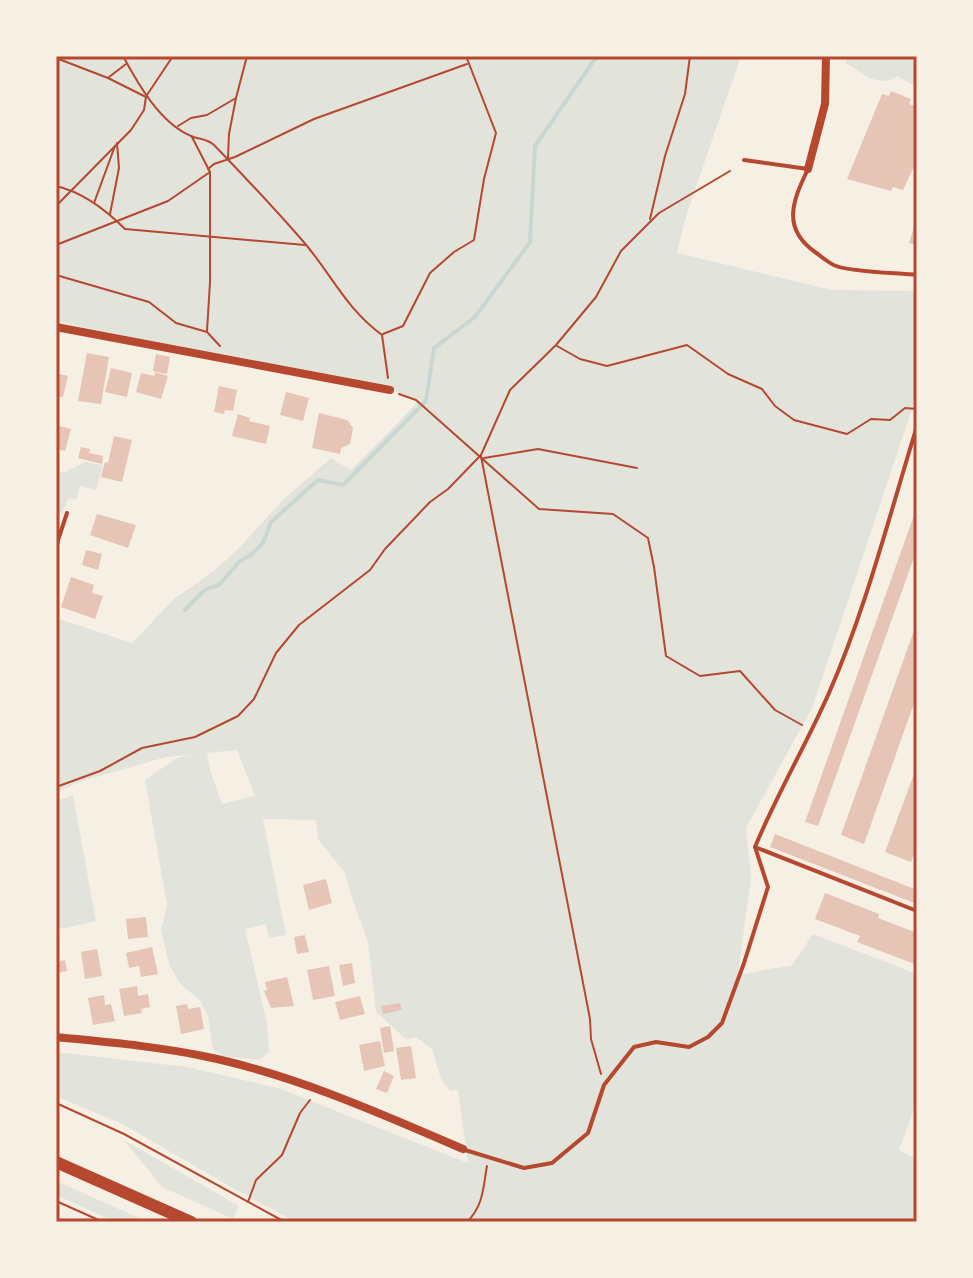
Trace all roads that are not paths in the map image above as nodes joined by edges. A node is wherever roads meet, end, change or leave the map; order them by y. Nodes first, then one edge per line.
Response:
1 (826, 56) edge
2 (744, 160) dead end
3 (808, 169) junction
4 (917, 275) edge
5 (56, 327) edge
6 (390, 390) road end
7 (917, 426) edge
8 (67, 513) dead end
9 (57, 539) edge
10 (56, 550) edge
11 (755, 847) junction
12 (917, 911) edge
13 (56, 1037) edge
14 (463, 1149) joint
15 (56, 1162) edge
16 (170, 1217) edge
17 (191, 1222) edge

1 - 3 street
2 - 3 lane
3 - 4 lane
5 - 6 street
7 - 11 lane
8 - 9 lane
9 - 10 lane
11 - 12 lane
11 - 14 lane
13 - 14 street
15 - 16 main road
16 - 17 main road

